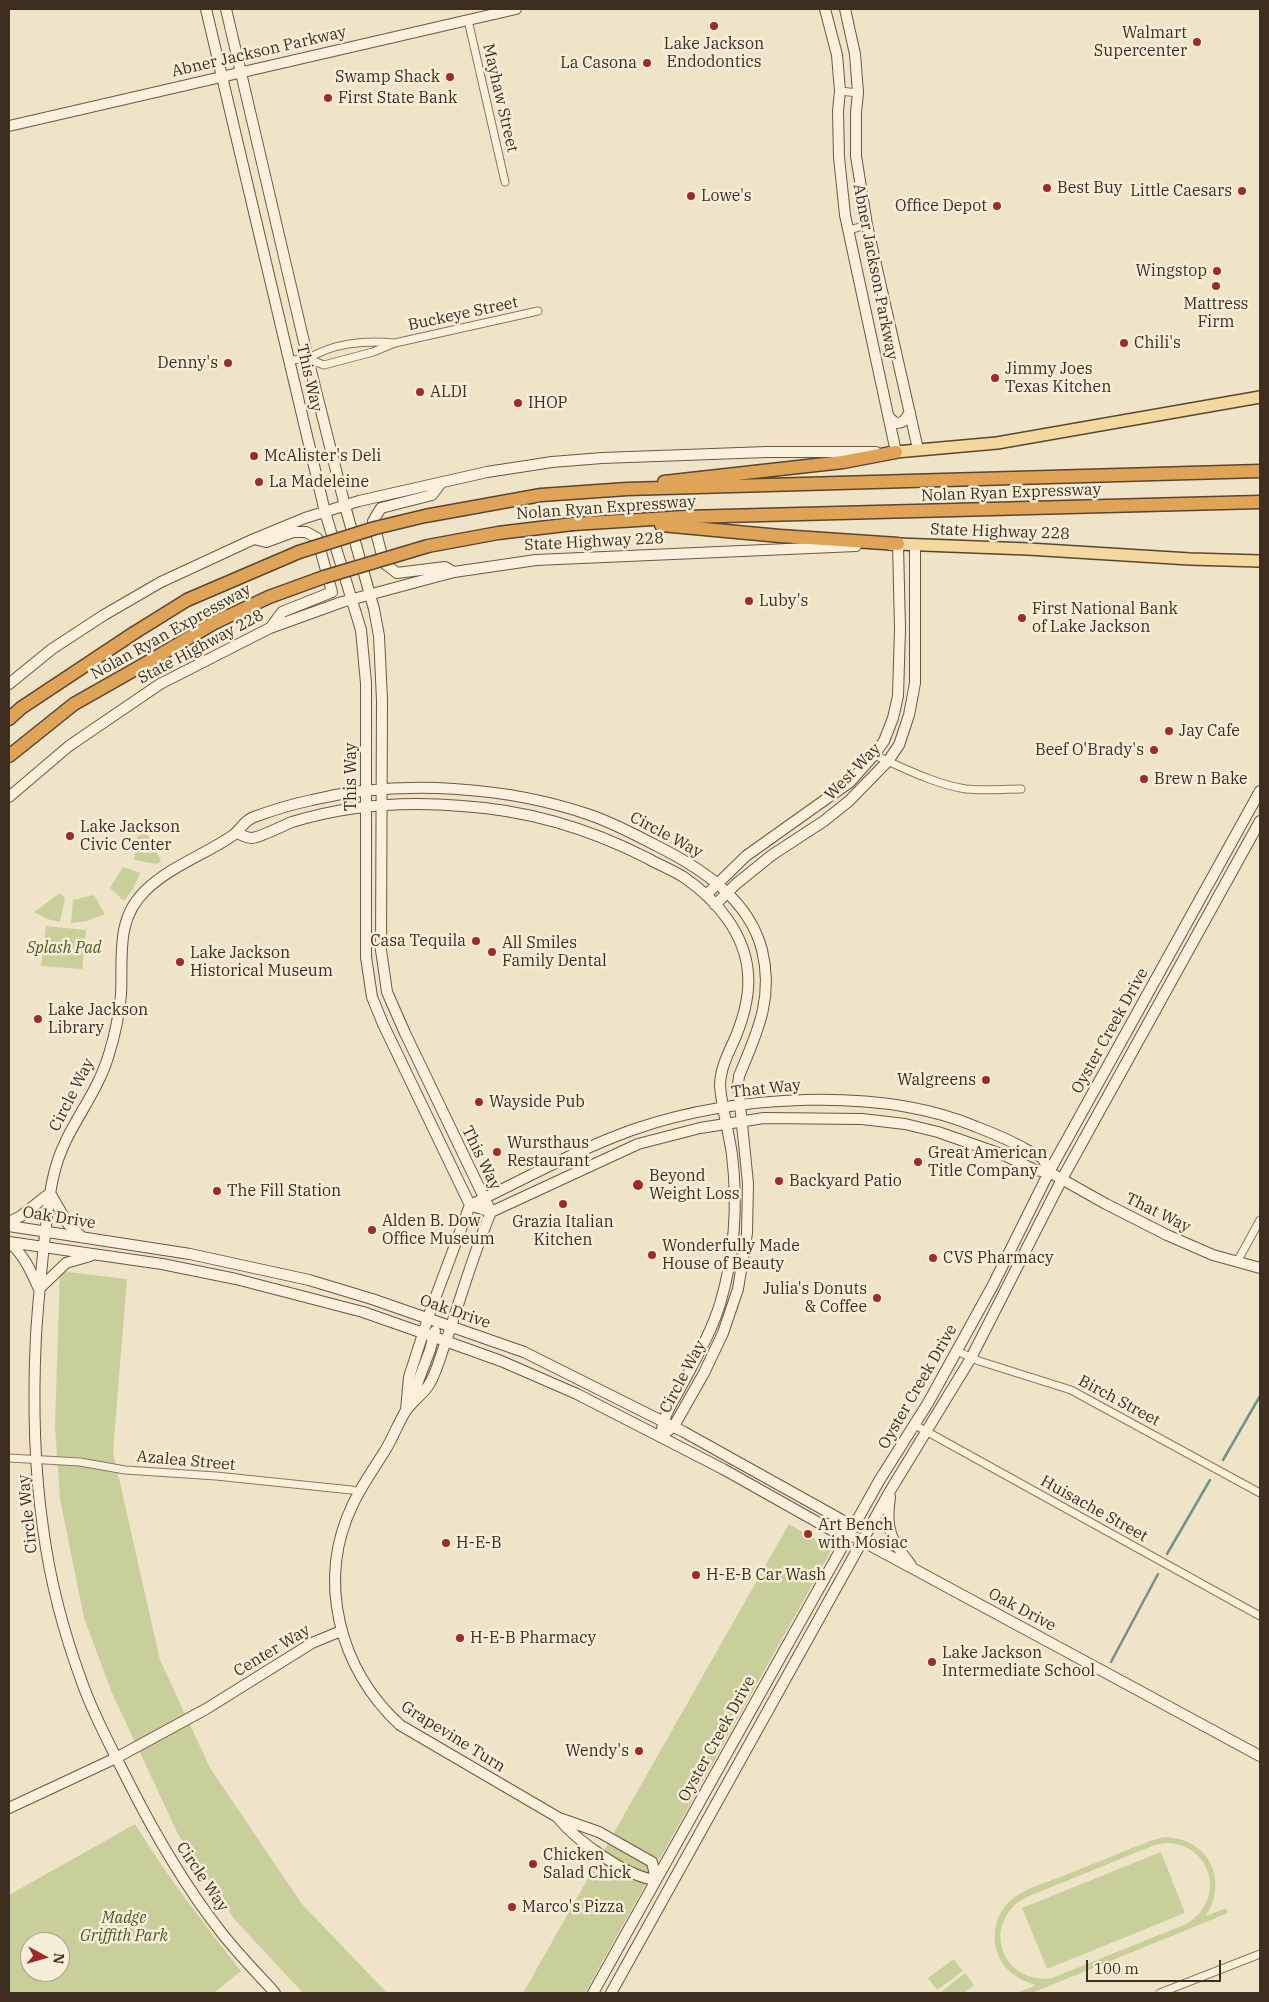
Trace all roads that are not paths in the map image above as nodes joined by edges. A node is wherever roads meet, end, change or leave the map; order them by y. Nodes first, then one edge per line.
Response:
1 (206, 9) edge
2 (226, 9) edge
3 (516, 9) edge
4 (825, 9) edge
5 (845, 9) edge
6 (468, 20) junction
7 (241, 71) junction
8 (221, 76) junction
9 (840, 91) junction
10 (858, 93) junction
11 (9, 126) edge
12 (266, 179) junction
13 (505, 182) dead end
14 (248, 184) junction
15 (867, 225) junction
16 (849, 230) junction
17 (538, 311) dead end
18 (395, 343) junction
19 (308, 359) junction
20 (290, 360) junction
21 (1260, 396) edge
22 (910, 412) junction
23 (890, 418) junction
24 (918, 449) junction
25 (896, 452) junction
26 (1260, 471) edge
27 (440, 483) junction
28 (627, 489) junction
29 (1260, 502) edge
30 (345, 506) junction
31 (325, 512) junction
32 (624, 522) junction
33 (254, 539) junction
34 (898, 544) junction
35 (915, 545) junction
36 (1260, 561) edge
37 (454, 572) junction
38 (370, 593) junction
39 (351, 599) junction
40 (900, 611) junction
41 (915, 612) junction
42 (270, 628) junction
43 (9, 684) edge
44 (898, 696) junction
45 (912, 700) junction
46 (9, 718) edge
47 (874, 755) junction
48 (9, 756) edge
49 (888, 761) junction
50 (1021, 789) dead end
51 (382, 790) junction
52 (366, 791) junction
53 (1260, 791) edge
54 (838, 792) junction
55 (9, 797) edge
56 (849, 801) junction
57 (366, 806) junction
58 (381, 806) junction
59 (1260, 821) edge
60 (237, 833) junction
61 (717, 884) junction
62 (726, 893) junction
63 (706, 895) junction
64 (715, 905) junction
65 (740, 1106) junction
66 (723, 1109) junction
67 (960, 1119) junction
68 (741, 1120) junction
69 (726, 1123) junction
70 (962, 1139) junction
71 (1049, 1172) junction
72 (1062, 1179) junction
73 (50, 1193) junction
74 (484, 1198) junction
75 (470, 1205) junction
76 (491, 1212) junction
77 (1260, 1220) edge
78 (9, 1222) edge
79 (9, 1226) edge
80 (45, 1232) junction
81 (82, 1237) junction
82 (9, 1242) edge
83 (44, 1247) junction
84 (95, 1255) junction
85 (1237, 1262) junction
86 (1260, 1268) edge
87 (39, 1289) junction
88 (428, 1318) junction
89 (451, 1326) junction
90 (423, 1333) junction
91 (434, 1337) junction
92 (446, 1341) junction
93 (957, 1350) junction
94 (971, 1358) junction
95 (406, 1410) junction
96 (662, 1420) junction
97 (915, 1425) junction
98 (674, 1426) junction
99 (928, 1432) junction
100 (661, 1436) junction
101 (9, 1458) edge
102 (38, 1459) junction
103 (361, 1491) junction
104 (890, 1491) junction
105 (1260, 1493) edge
106 (849, 1534) junction
107 (862, 1541) junction
108 (913, 1568) junction
109 (1260, 1616) edge
110 (341, 1631) junction
111 (1260, 1756) edge
112 (116, 1758) junction
113 (9, 1808) edge
114 (559, 1818) junction
115 (656, 1880) junction
116 (1260, 1954) edge
117 (275, 1993) edge
118 (593, 1993) edge
119 (610, 1993) edge
120 (1160, 1993) edge

1 - 8 street, This Way
2 - 7 street, This Way
3 - 6 street, Abner Jackson Parkway
4 - 9 street, Abner Jackson Parkway
5 - 10 street, Abner Jackson Parkway
6 - 7 street, Abner Jackson Parkway
6 - 13 street, Mayhaw Street
7 - 8 street, Abner Jackson Parkway
7 - 12 street, This Way
8 - 11 street, Abner Jackson Parkway
8 - 14 street, This Way
9 - 10 street
9 - 16 street, Abner Jackson Parkway
10 - 15 street, Abner Jackson Parkway
12 - 14 street
12 - 19 street, This Way
14 - 20 street, This Way
15 - 16 street
15 - 22 street, Abner Jackson Parkway
16 - 23 street, Abner Jackson Parkway
17 - 18 street, Buckeye Street
18 - 19 street, Buckeye Street
18 - 19 street, Buckeye Street
19 - 20 street, Buckeye Street
19 - 30 street, This Way
20 - 31 street, This Way
21 - 24 main road
22 - 23 street
22 - 24 street, Abner Jackson Parkway
23 - 25 street, Abner Jackson Parkway
24 - 25 main road
25 - 27 street
25 - 28 highway
26 - 28 highway, Nolan Ryan Expressway
27 - 30 street
27 - 37 street
28 - 46 highway, Nolan Ryan Expressway, bridge
29 - 32 highway, Nolan Ryan Expressway
30 - 31 street
30 - 38 street, This Way
31 - 33 street
31 - 39 street, This Way
32 - 34 highway
32 - 48 highway, Nolan Ryan Expressway, bridge
33 - 42 street
33 - 43 street
34 - 35 main road, State Highway 228
34 - 37 street, State Highway 228
34 - 40 street, West Way
35 - 36 main road, State Highway 228
35 - 41 street, West Way
37 - 38 street, State Highway 228
38 - 39 street, State Highway 228
38 - 51 street, This Way
39 - 42 street, State Highway 228
39 - 52 street, This Way
40 - 41 street
40 - 44 street, West Way
41 - 45 street, West Way
42 - 55 street, State Highway 228
44 - 45 street
44 - 47 street, West Way
45 - 49 street, West Way
47 - 49 street
47 - 54 street, West Way
49 - 50 street
49 - 56 street, West Way
51 - 52 street, Circle Way
51 - 58 street, This Way
51 - 61 street, Circle Way
52 - 57 street, This Way
52 - 60 street, Circle Way
53 - 71 street, Oyster Creek Drive
54 - 56 street
54 - 61 street, West Way
56 - 62 street, West Way
57 - 58 street, Circle Way
57 - 60 street, Circle Way
57 - 75 street, This Way
58 - 63 street, Circle Way
58 - 74 street, This Way
59 - 72 street, Oyster Creek Drive
60 - 73 street, Circle Way
61 - 62 street, Circle Way
61 - 63 street, West Way
62 - 64 street, West Way
62 - 65 street, Circle Way
63 - 64 street, Circle Way
64 - 66 street, Circle Way
65 - 66 street, That Way
65 - 67 street, That Way
65 - 68 street, Circle Way
66 - 69 street, Circle Way
66 - 74 street, That Way
67 - 70 street
67 - 71 street, That Way
68 - 69 street, That Way
68 - 70 street, That Way
68 - 98 street, Circle Way
69 - 76 street, That Way
69 - 96 street, Circle Way
70 - 71 street, That Way
71 - 72 street, That Way
71 - 93 street, Oyster Creek Drive
72 - 85 street, That Way
72 - 94 street, Oyster Creek Drive
73 - 78 street
73 - 80 street, Circle Way
73 - 81 street
74 - 75 street
74 - 76 street, This Way
75 - 76 street, This Way
75 - 88 street
76 - 89 street
77 - 85 street
79 - 80 street, Oak Drive
80 - 81 street, Oak Drive
80 - 83 street, Circle Way
81 - 88 street, Oak Drive
82 - 83 street, Oak Drive
82 - 87 street
83 - 84 street, Oak Drive
83 - 87 street, Circle Way
84 - 87 street
84 - 90 street, Oak Drive
85 - 86 street, That Way
87 - 102 street, Circle Way
88 - 89 street, Oak Drive
88 - 90 street
88 - 91 street
89 - 92 street
89 - 96 street, Oak Drive
90 - 91 street, Oak Drive
90 - 95 street
91 - 92 street, Oak Drive
91 - 95 street
92 - 95 street
92 - 100 street, Oak Drive
93 - 94 street, Birch Street
93 - 97 street, Oyster Creek Drive
94 - 99 street, Oyster Creek Drive
94 - 105 street, Birch Street
95 - 103 street
96 - 98 street, Oak Drive
96 - 100 street, Circle Way
97 - 99 street, Huisache Street
97 - 106 street, Oyster Creek Drive
98 - 100 street, Circle Way
98 - 106 street, Oak Drive
99 - 104 street, Oyster Creek Drive
99 - 109 street, Huisache Street
100 - 106 street, Oak Drive
101 - 102 street, Azalea Street
102 - 103 street, Azalea Street
102 - 112 street, Circle Way
103 - 110 street
104 - 107 street, Oyster Creek Drive
104 - 108 street
106 - 107 street, Oak Drive
106 - 115 street, Oyster Creek Drive
107 - 108 street, Oak Drive
107 - 119 street, Oyster Creek Drive
108 - 111 street, Oak Drive
110 - 112 street, Center Way
110 - 114 street, Grapevine Turn
112 - 113 street, Center Way
112 - 117 street, Circle Way
114 - 115 street, Grapevine Turn
114 - 115 street, Grapevine Turn
115 - 118 street, Oyster Creek Drive
116 - 120 street

